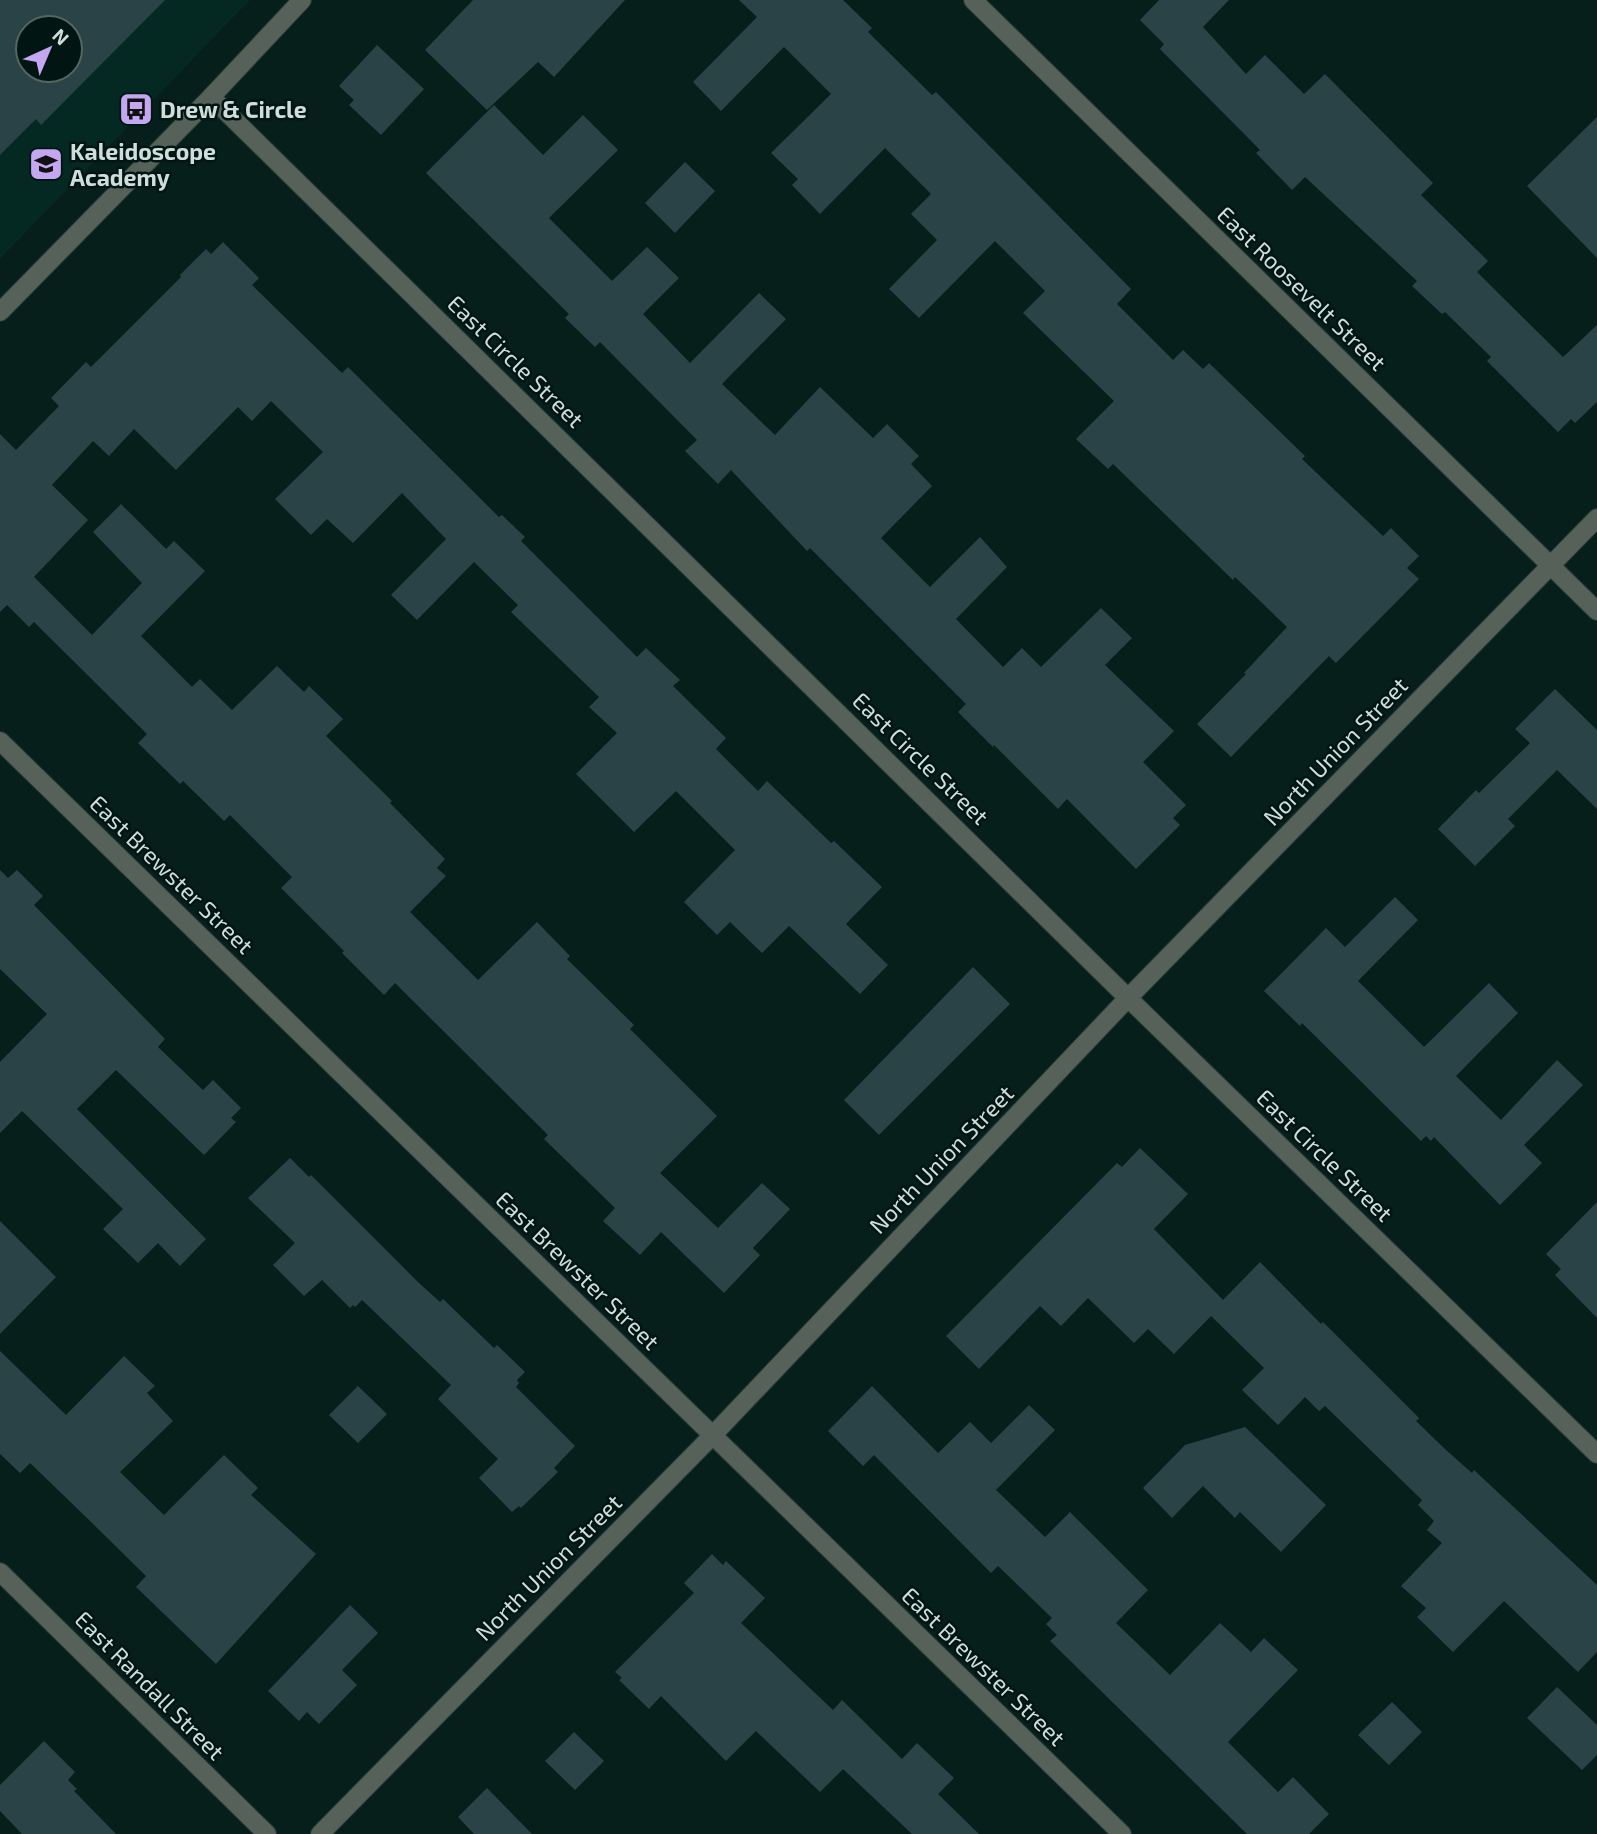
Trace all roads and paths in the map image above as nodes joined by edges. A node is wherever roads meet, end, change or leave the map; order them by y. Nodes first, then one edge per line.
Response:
1 (302, 0) edge
2 (974, 0) edge
3 (211, 97) junction
4 (0, 312) edge
5 (1597, 517) edge
6 (1551, 565) junction
7 (1597, 611) edge
8 (0, 741) edge
9 (1128, 998) junction
10 (713, 1435) junction
11 (1597, 1454) edge
12 (0, 1572) edge
13 (267, 1834) edge
14 (320, 1834) edge
15 (1122, 1834) edge

1 - 3 street
2 - 6 street, East Roosevelt Street
3 - 4 street
3 - 9 street, East Circle Street
5 - 6 street, North Union Street
6 - 7 street, East Roosevelt Street
6 - 9 street, North Union Street
8 - 10 street, East Brewster Street
9 - 10 street, North Union Street
9 - 11 street, East Circle Street
10 - 14 street, North Union Street
10 - 15 street, East Brewster Street
12 - 13 street, East Randall Street

